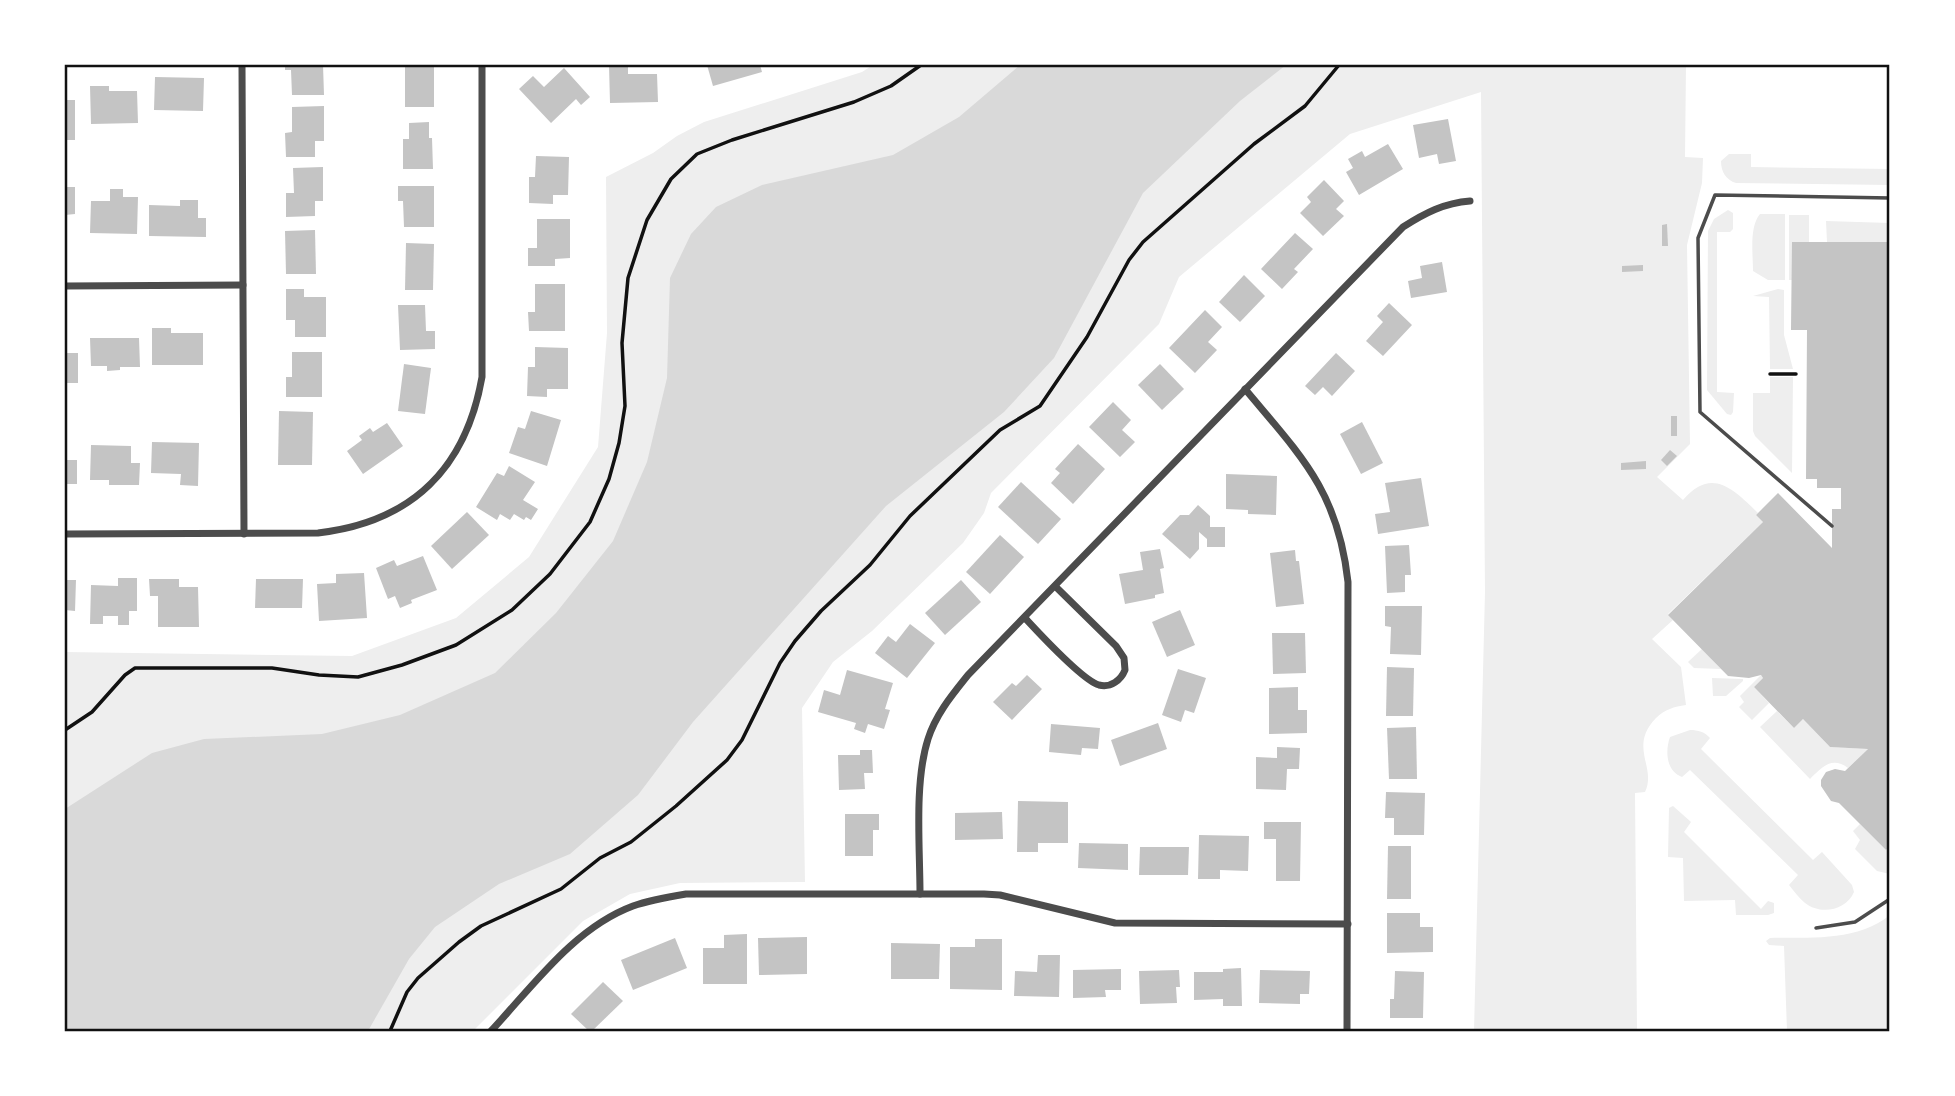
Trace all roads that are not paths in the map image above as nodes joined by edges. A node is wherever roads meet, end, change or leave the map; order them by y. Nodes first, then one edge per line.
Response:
1 (242, 65) edge
2 (482, 65) edge
3 (1890, 198) edge
4 (1470, 201) dead end
5 (243, 285) junction
6 (65, 286) edge
7 (1245, 389) junction
8 (1832, 526) dead end
9 (65, 534) edge
10 (244, 534) junction
11 (1056, 587) junction
12 (1025, 618) junction
13 (920, 894) junction
14 (1890, 899) edge
15 (1348, 925) junction
16 (1816, 928) dead end
17 (491, 1031) edge
18 (1347, 1031) edge

1 - 5 street
2 - 10 street
3 - 8 lane
4 - 7 street
5 - 6 street
5 - 10 street
7 - 11 street
7 - 15 street
9 - 10 street
11 - 12 street
11 - 12 street
12 - 13 street
13 - 15 street
13 - 17 street
14 - 16 lane
15 - 18 street

